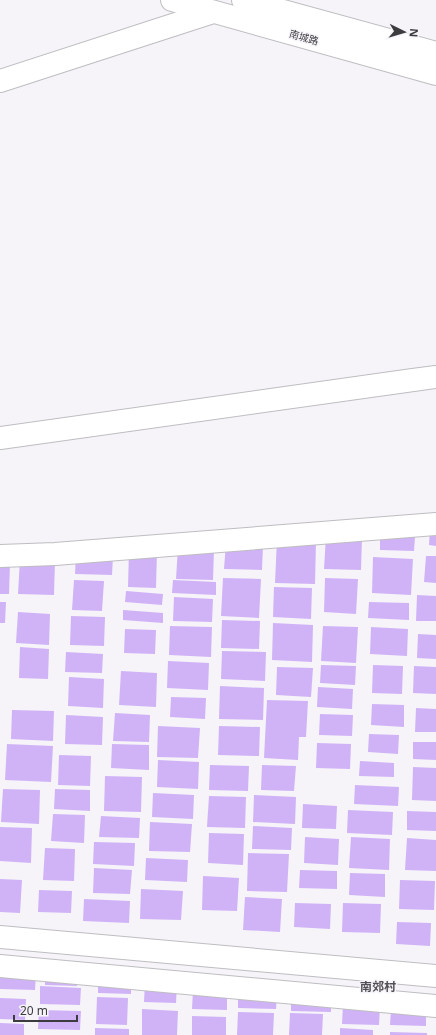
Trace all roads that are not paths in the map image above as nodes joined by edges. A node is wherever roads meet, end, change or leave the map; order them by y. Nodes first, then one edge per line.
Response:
1 (172, 0) edge
2 (243, 0) edge
3 (213, 12) junction
4 (436, 53) edge
5 (436, 74) edge
6 (0, 82) edge
7 (436, 377) edge
8 (0, 438) edge
9 (436, 524) edge
10 (0, 556) edge
11 (0, 937) edge
12 (0, 966) edge
13 (436, 976) edge
14 (436, 1006) edge

1 - 3 street, 南城路
2 - 4 street, 南城路
3 - 5 street, 南城路
3 - 6 street
7 - 8 street
9 - 10 street
11 - 13 street
12 - 14 street

